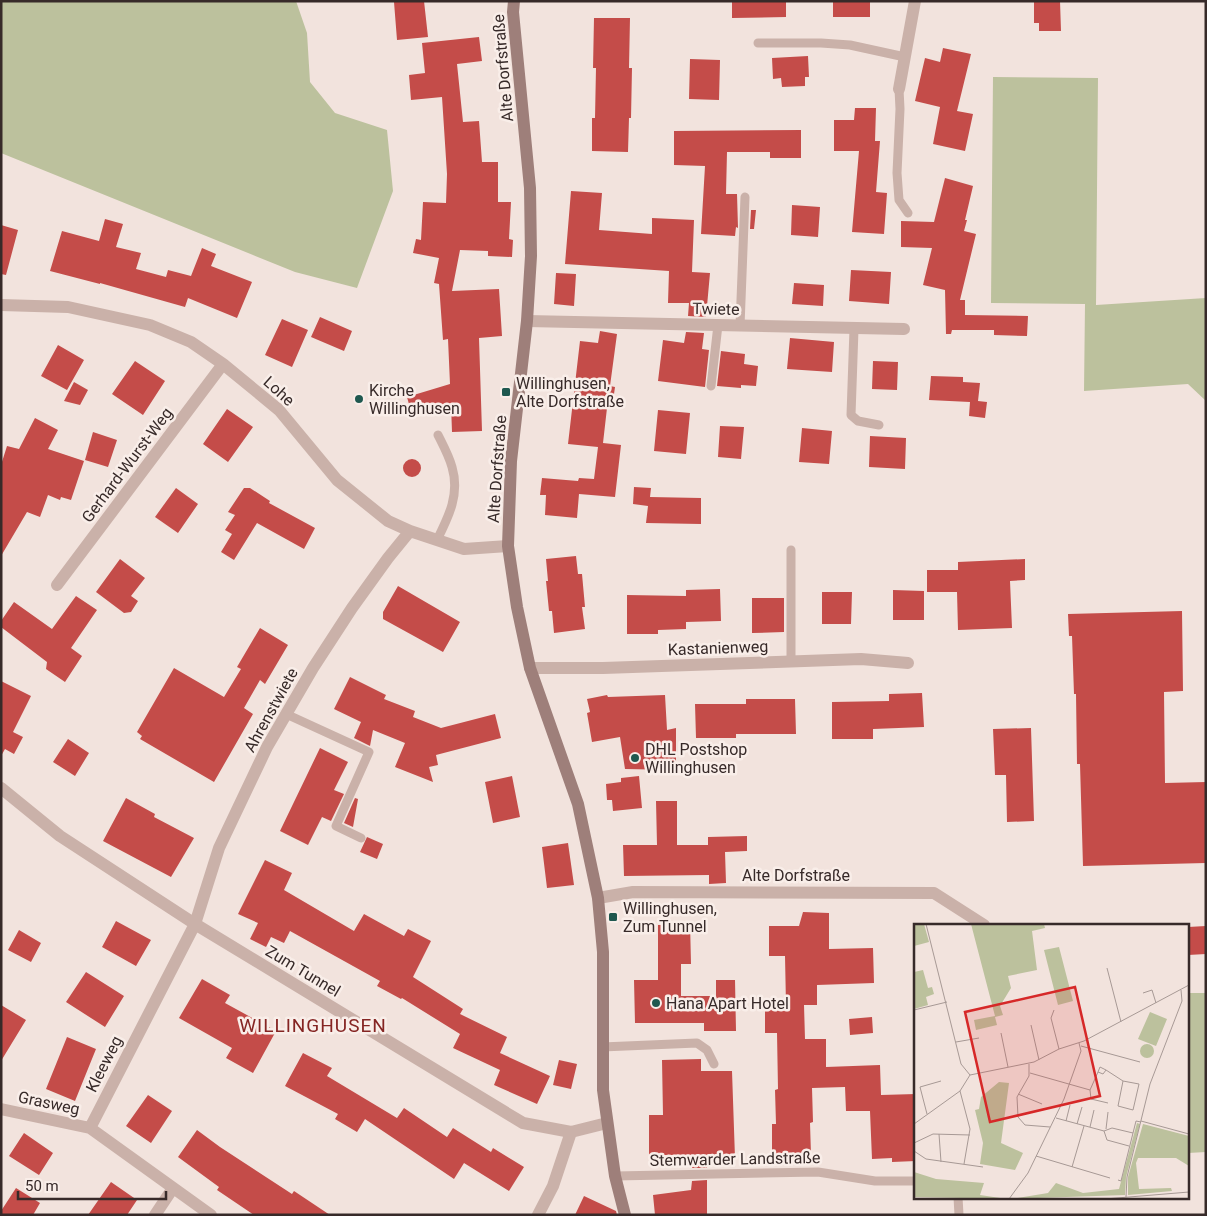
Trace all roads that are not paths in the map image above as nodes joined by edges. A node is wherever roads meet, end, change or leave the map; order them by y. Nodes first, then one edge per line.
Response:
1 (514, 1) edge
2 (915, 1) edge
3 (758, 43) dead end
4 (905, 57) junction
5 (899, 89) joint
6 (745, 197) dead end
7 (908, 213) dead end
8 (1, 306) edge
9 (527, 321) junction
10 (718, 326) junction
11 (740, 326) junction
12 (854, 329) junction
13 (904, 329) dead end
14 (223, 364) junction
15 (711, 386) dead end
16 (879, 425) dead end
17 (438, 434) dead end
18 (410, 531) junction
19 (437, 540) junction
20 (508, 546) junction
21 (791, 550) dead end
22 (57, 585) dead end
23 (791, 662) junction
24 (908, 663) dead end
25 (530, 668) junction
26 (286, 714) junction
27 (1, 788) edge
28 (361, 838) dead end
29 (598, 898) junction
30 (195, 924) junction
31 (982, 924) edge
32 (602, 1047) junction
33 (714, 1064) dead end
34 (1, 1110) edge
35 (607, 1123) junction
36 (90, 1128) junction
37 (571, 1132) junction
38 (615, 1176) junction
39 (914, 1181) edge
40 (173, 1188) junction
41 (958, 1198) edge
42 (155, 1215) edge
43 (211, 1215) edge
44 (538, 1215) edge
45 (624, 1215) edge
46 (959, 1215) edge

1 - 9 street, Alte Dorfstraße
2 - 4 street
3 - 4 lane
4 - 5 street
5 - 7 lane
6 - 11 lane
8 - 14 street, Lohe
9 - 10 street, Twiete
9 - 20 street, Alte Dorfstraße
10 - 11 street, Twiete
10 - 15 lane
11 - 12 street, Twiete
12 - 13 street, Twiete
12 - 16 lane
14 - 18 street, Lohe
14 - 22 street, Gerhard-Wurst-Weg
17 - 19 lane
18 - 19 street, Lohe
18 - 26 street, Ahrenstwiete
19 - 20 street, Lohe
20 - 25 street, Alte Dorfstraße
21 - 23 lane
23 - 24 street, Kastanienweg
23 - 25 street, Kastanienweg
25 - 29 street, Alte Dorfstraße
26 - 28 lane
26 - 30 street, Ahrenstwiete
27 - 30 street, Zum Tunnel
29 - 31 street, Alte Dorfstraße
29 - 32 street, Alte Dorfstraße
30 - 36 street, Kleeweg
30 - 37 street, Zum Tunnel
32 - 33 lane
32 - 35 street, Alte Dorfstraße
34 - 36 street, Grasweg
35 - 37 street, Zum Tunnel
35 - 38 street
36 - 40 street
37 - 44 street
38 - 39 lane, Stemwarder Landstraße
38 - 45 street
40 - 42 street
40 - 43 street
41 - 46 lane

